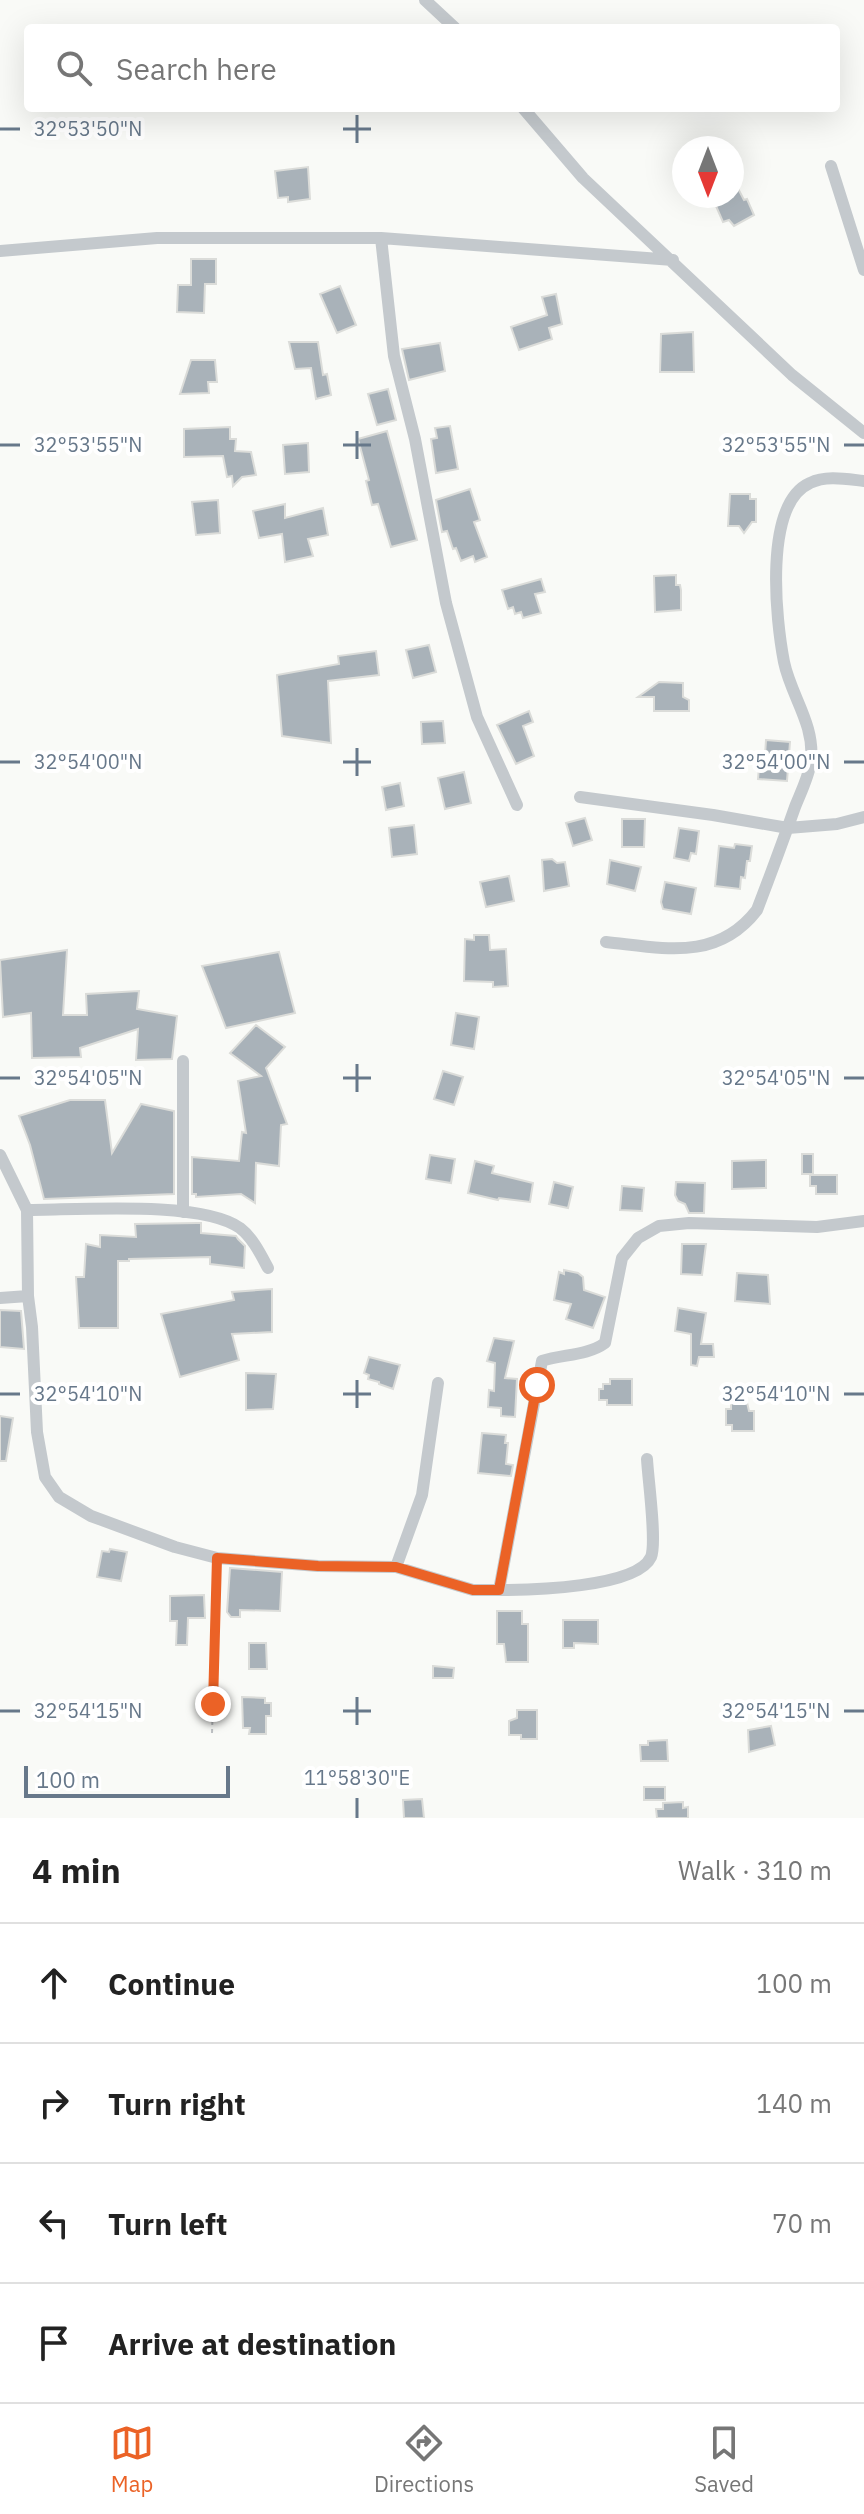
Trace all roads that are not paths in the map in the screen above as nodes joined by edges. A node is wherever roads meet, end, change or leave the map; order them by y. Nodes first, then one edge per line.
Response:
1 (425, 0) edge
2 (451, 24) edge
3 (526, 112) edge
4 (831, 166) dead end
5 (381, 238) junction
6 (0, 251) edge
7 (673, 260) junction
8 (864, 270) edge
9 (864, 433) edge
10 (864, 481) edge
11 (580, 797) dead end
12 (517, 805) dead end
13 (864, 817) edge
14 (788, 828) junction
15 (606, 942) dead end
16 (183, 1061) dead end
17 (0, 1155) edge
18 (27, 1210) junction
19 (183, 1212) junction
20 (864, 1221) edge
21 (268, 1268) dead end
22 (28, 1296) junction
23 (0, 1298) edge
24 (438, 1383) dead end
25 (647, 1459) dead end
26 (396, 1567) junction
27 (499, 1590) junction

1 - 2 street
3 - 7 street
4 - 8 street
5 - 6 street
5 - 7 street
5 - 12 street
7 - 9 street
10 - 14 street
11 - 14 street
13 - 14 street
14 - 15 street
16 - 19 street
17 - 18 street
18 - 19 street
18 - 22 street
19 - 21 street
20 - 27 street
22 - 23 street
22 - 26 street
24 - 26 street
25 - 27 street
26 - 27 street

